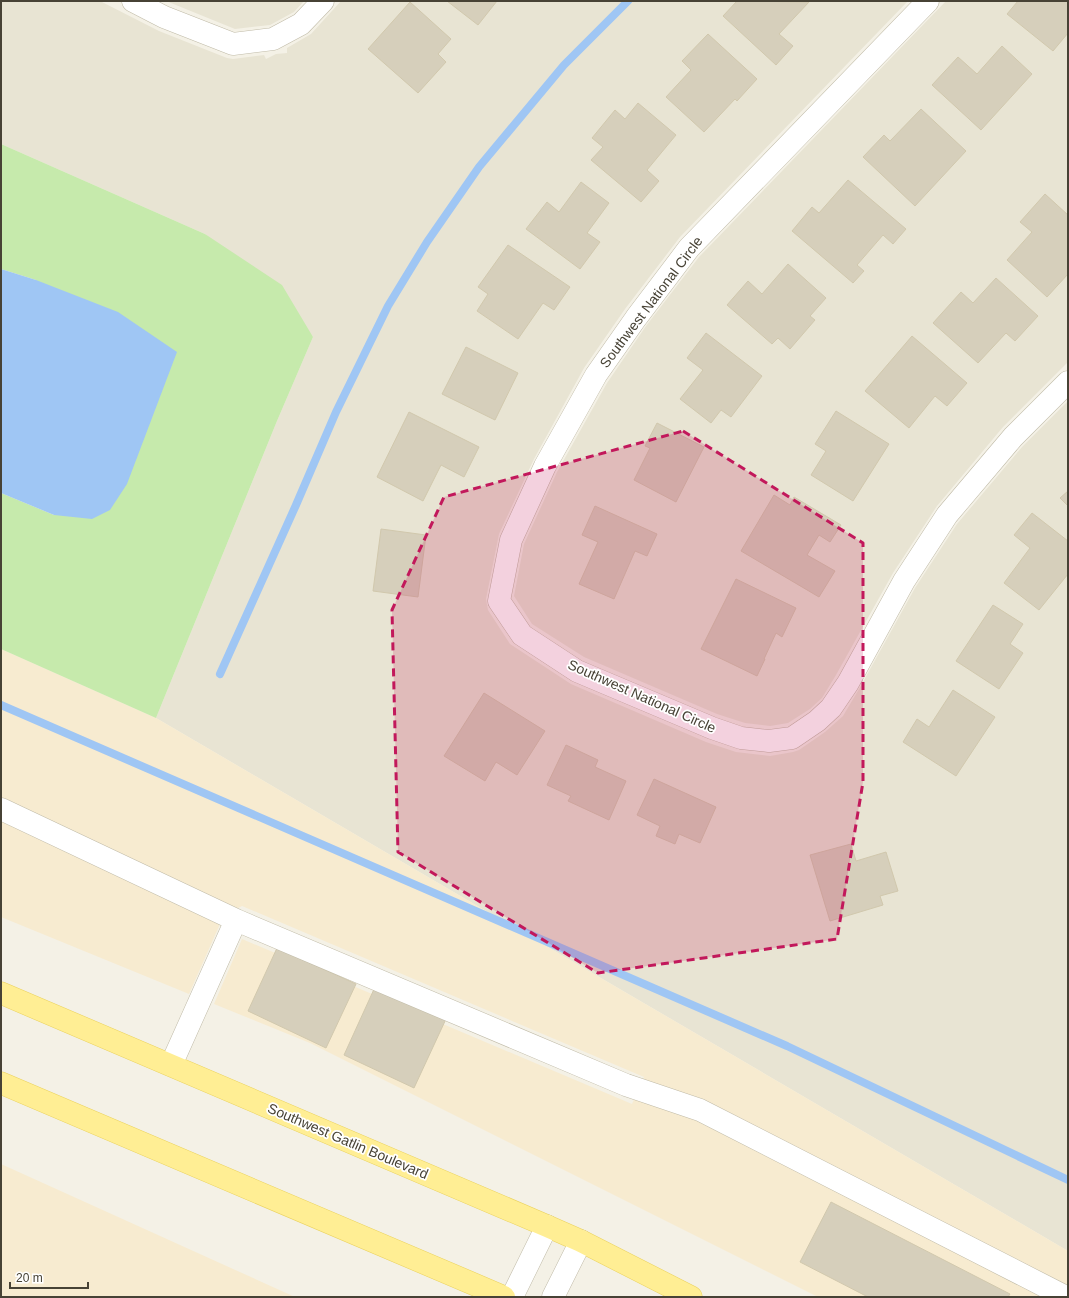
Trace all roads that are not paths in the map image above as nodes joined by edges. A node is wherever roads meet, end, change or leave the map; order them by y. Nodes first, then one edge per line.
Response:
1 (133, 1) edge
2 (323, 1) edge
3 (928, 1) edge
4 (1068, 382) edge
5 (1, 809) edge
6 (236, 920) junction
7 (1, 993) edge
8 (171, 1065) junction
9 (1, 1083) edge
10 (547, 1226) junction
11 (580, 1241) junction
12 (504, 1297) edge
13 (512, 1297) edge
14 (553, 1297) edge
15 (691, 1297) edge
16 (1066, 1297) edge

1 - 2 street
3 - 4 street, Southwest National Circle
5 - 6 street
6 - 8 street
6 - 16 street
7 - 8 main road, Southwest Gatlin Boulevard
8 - 10 main road, Southwest Gatlin Boulevard
9 - 12 main road
10 - 11 main road, Southwest Gatlin Boulevard
10 - 13 street
11 - 14 street
11 - 15 main road, Southwest Gatlin Boulevard

